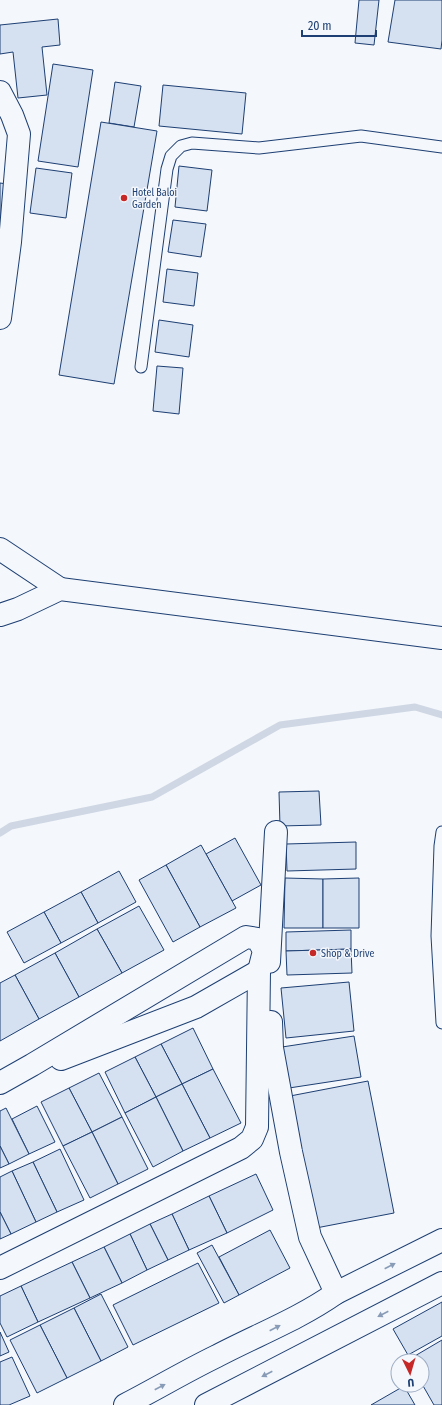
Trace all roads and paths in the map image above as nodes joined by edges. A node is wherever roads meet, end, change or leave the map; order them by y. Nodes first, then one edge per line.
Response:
1 (0, 92) edge
2 (442, 147) edge
3 (0, 318) edge
4 (141, 366) dead end
5 (0, 549) edge
6 (60, 589) junction
7 (0, 615) edge
8 (442, 638) edge
9 (276, 832) dead end
10 (442, 832) edge
11 (258, 971) junction
12 (442, 1023) edge
13 (32, 1065) junction
14 (0, 1083) edge
15 (442, 1240) edge
16 (0, 1268) edge
17 (442, 1283) edge
18 (336, 1293) junction
19 (125, 1405) edge
20 (206, 1405) edge

1 - 3 street
2 - 4 lane
5 - 6 street
6 - 7 street
6 - 8 street
9 - 18 street
10 - 12 lane
11 - 13 street
11 - 13 street
11 - 16 street
13 - 14 street
18 -> 15 street
17 -> 20 street
19 -> 18 street

